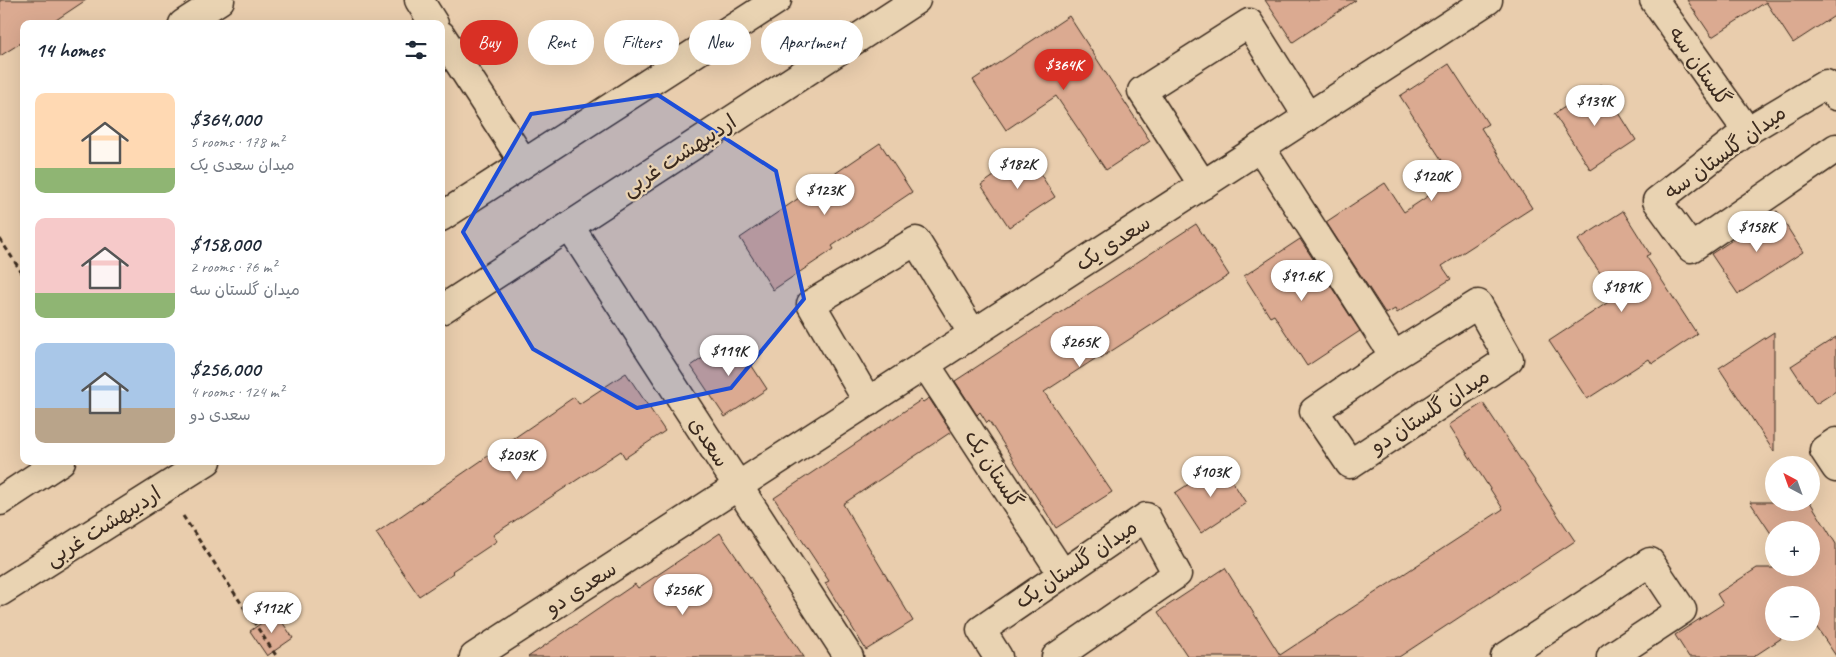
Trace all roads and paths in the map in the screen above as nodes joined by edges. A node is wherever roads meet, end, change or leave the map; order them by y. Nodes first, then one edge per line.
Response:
1 (220, 0) edge
2 (419, 0) edge
3 (778, 0) edge
4 (916, 0) edge
5 (1488, 0) edge
6 (1654, 0) edge
7 (189, 20) edge
8 (432, 20) edge
9 (445, 41) edge
10 (1836, 96) edge
11 (1308, 117) junction
12 (1747, 131) junction
13 (1260, 147) junction
14 (1836, 148) edge
15 (524, 163) junction
16 (1203, 185) junction
17 (445, 214) edge
18 (570, 227) junction
19 (0, 239) edge
20 (20, 270) edge
21 (445, 307) edge
22 (973, 334) junction
23 (1394, 356) junction
24 (926, 365) junction
25 (868, 402) junction
26 (1836, 442) edge
27 (55, 465) edge
28 (201, 465) edge
29 (1836, 468) edge
30 (738, 486) junction
31 (165, 488) junction
32 (0, 501) edge
33 (1062, 573) junction
34 (0, 592) edge
35 (277, 657) edge
36 (474, 657) edge
37 (849, 657) edge
38 (998, 657) edge
39 (1056, 657) edge
40 (1505, 657) edge
41 (1611, 657) edge

1 - 7 street
2 - 8 street
3 - 15 street
4 - 18 street, اردیبهشت غربی
5 - 11 street, سعدی یک
6 - 12 street, گلستان سه
9 - 15 street
10 - 12 street, میدان گلستان سه
11 - 13 street, سعدی یک
11 - 16 street
12 - 14 street, میدان گلستان سه
13 - 16 street, سعدی یک
13 - 23 street
15 - 17 street
16 - 22 street, سعدی یک
18 - 21 street, اردیبهشت غربی
18 - 30 street, سعدی
19 - 20 path
22 - 24 street, سعدی یک
22 - 25 street
23 - 23 street, میدان گلستان دو
24 - 25 street, سعدی یک
24 - 33 street, گلستان یک
25 - 30 street, سعدی یک
26 - 29 street
27 - 32 street
28 - 31 street, اردیبهشت غربی
30 - 36 street, سعدی دو
30 - 37 street, سعدی
31 - 34 street, اردیبهشت غربی
31 - 35 path
33 - 38 street, میدان گلستان یک
33 - 39 street, میدان گلستان یک
40 - 41 street

